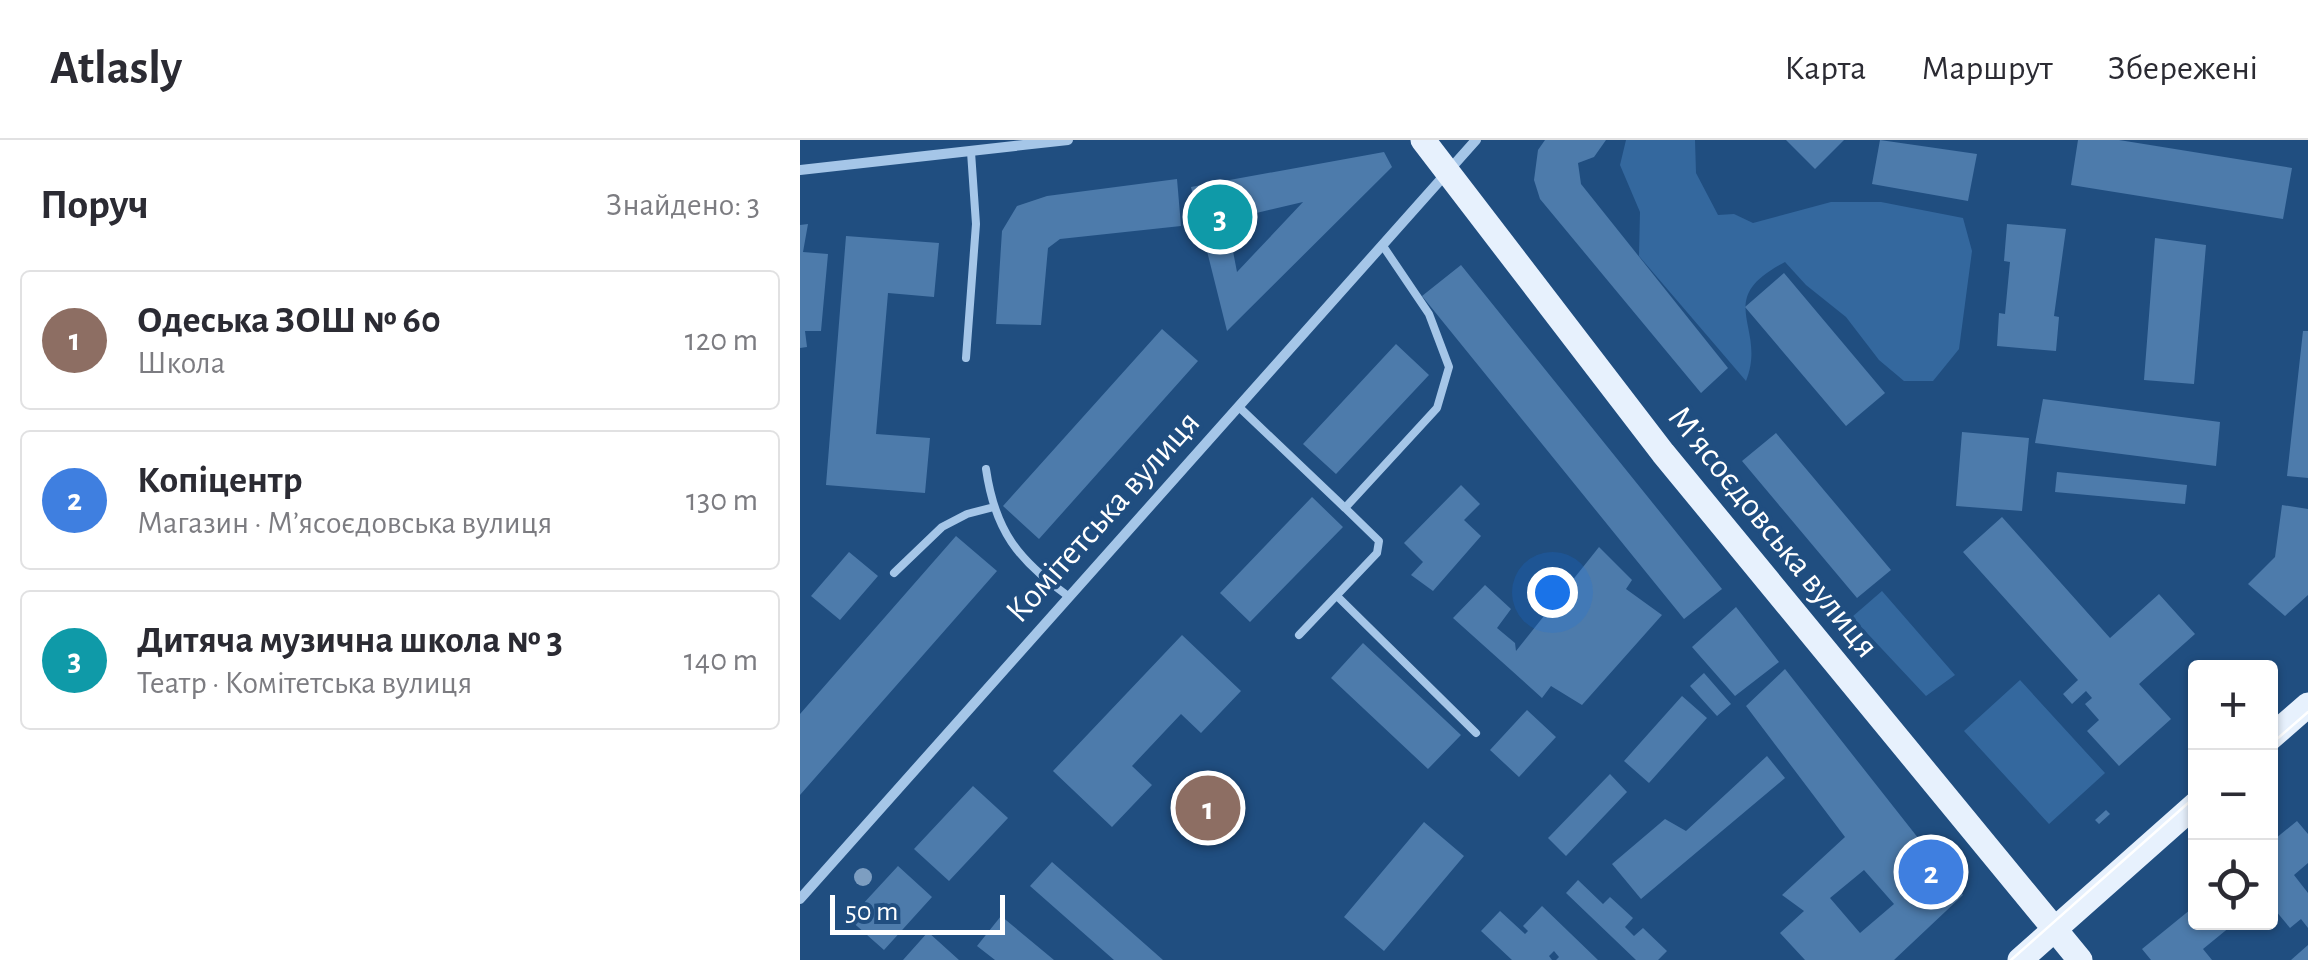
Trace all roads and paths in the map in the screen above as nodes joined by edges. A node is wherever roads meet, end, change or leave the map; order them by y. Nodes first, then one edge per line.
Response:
1 (1068, 140) edge
2 (1423, 140) edge
3 (1476, 140) edge
4 (971, 152) junction
5 (800, 170) edge
6 (1447, 173) junction
7 (1383, 246) junction
8 (966, 358) dead end
9 (1240, 408) junction
10 (986, 469) dead end
11 (994, 507) junction
12 (1345, 508) junction
13 (894, 573) dead end
14 (1068, 596) junction
15 (1338, 597) junction
16 (1299, 635) dead end
17 (2308, 705) edge
18 (2278, 731) edge
19 (1476, 733) dead end
20 (2188, 811) edge
21 (800, 899) edge
22 (2054, 929) junction
23 (2020, 960) edge
24 (2080, 960) edge

1 - 4 street
2 - 6 main road, Мʼясоєдовська вулиця
3 - 6 street, Комітетська вулиця
4 - 5 street
4 - 8 lane
6 - 7 street, Комітетська вулиця
6 - 22 main road, Мʼясоєдовська вулиця
7 - 9 street, Комітетська вулиця
7 - 12 lane
9 - 12 lane
9 - 14 street, Комітетська вулиця
10 - 11 lane
11 - 13 lane
11 - 14 lane
12 - 15 lane
14 - 21 street, Комітетська вулиця
15 - 16 lane
15 - 19 lane
17 - 18 main road
20 - 22 main road
22 - 23 main road
22 - 24 main road, Мʼясоєдовська вулиця

